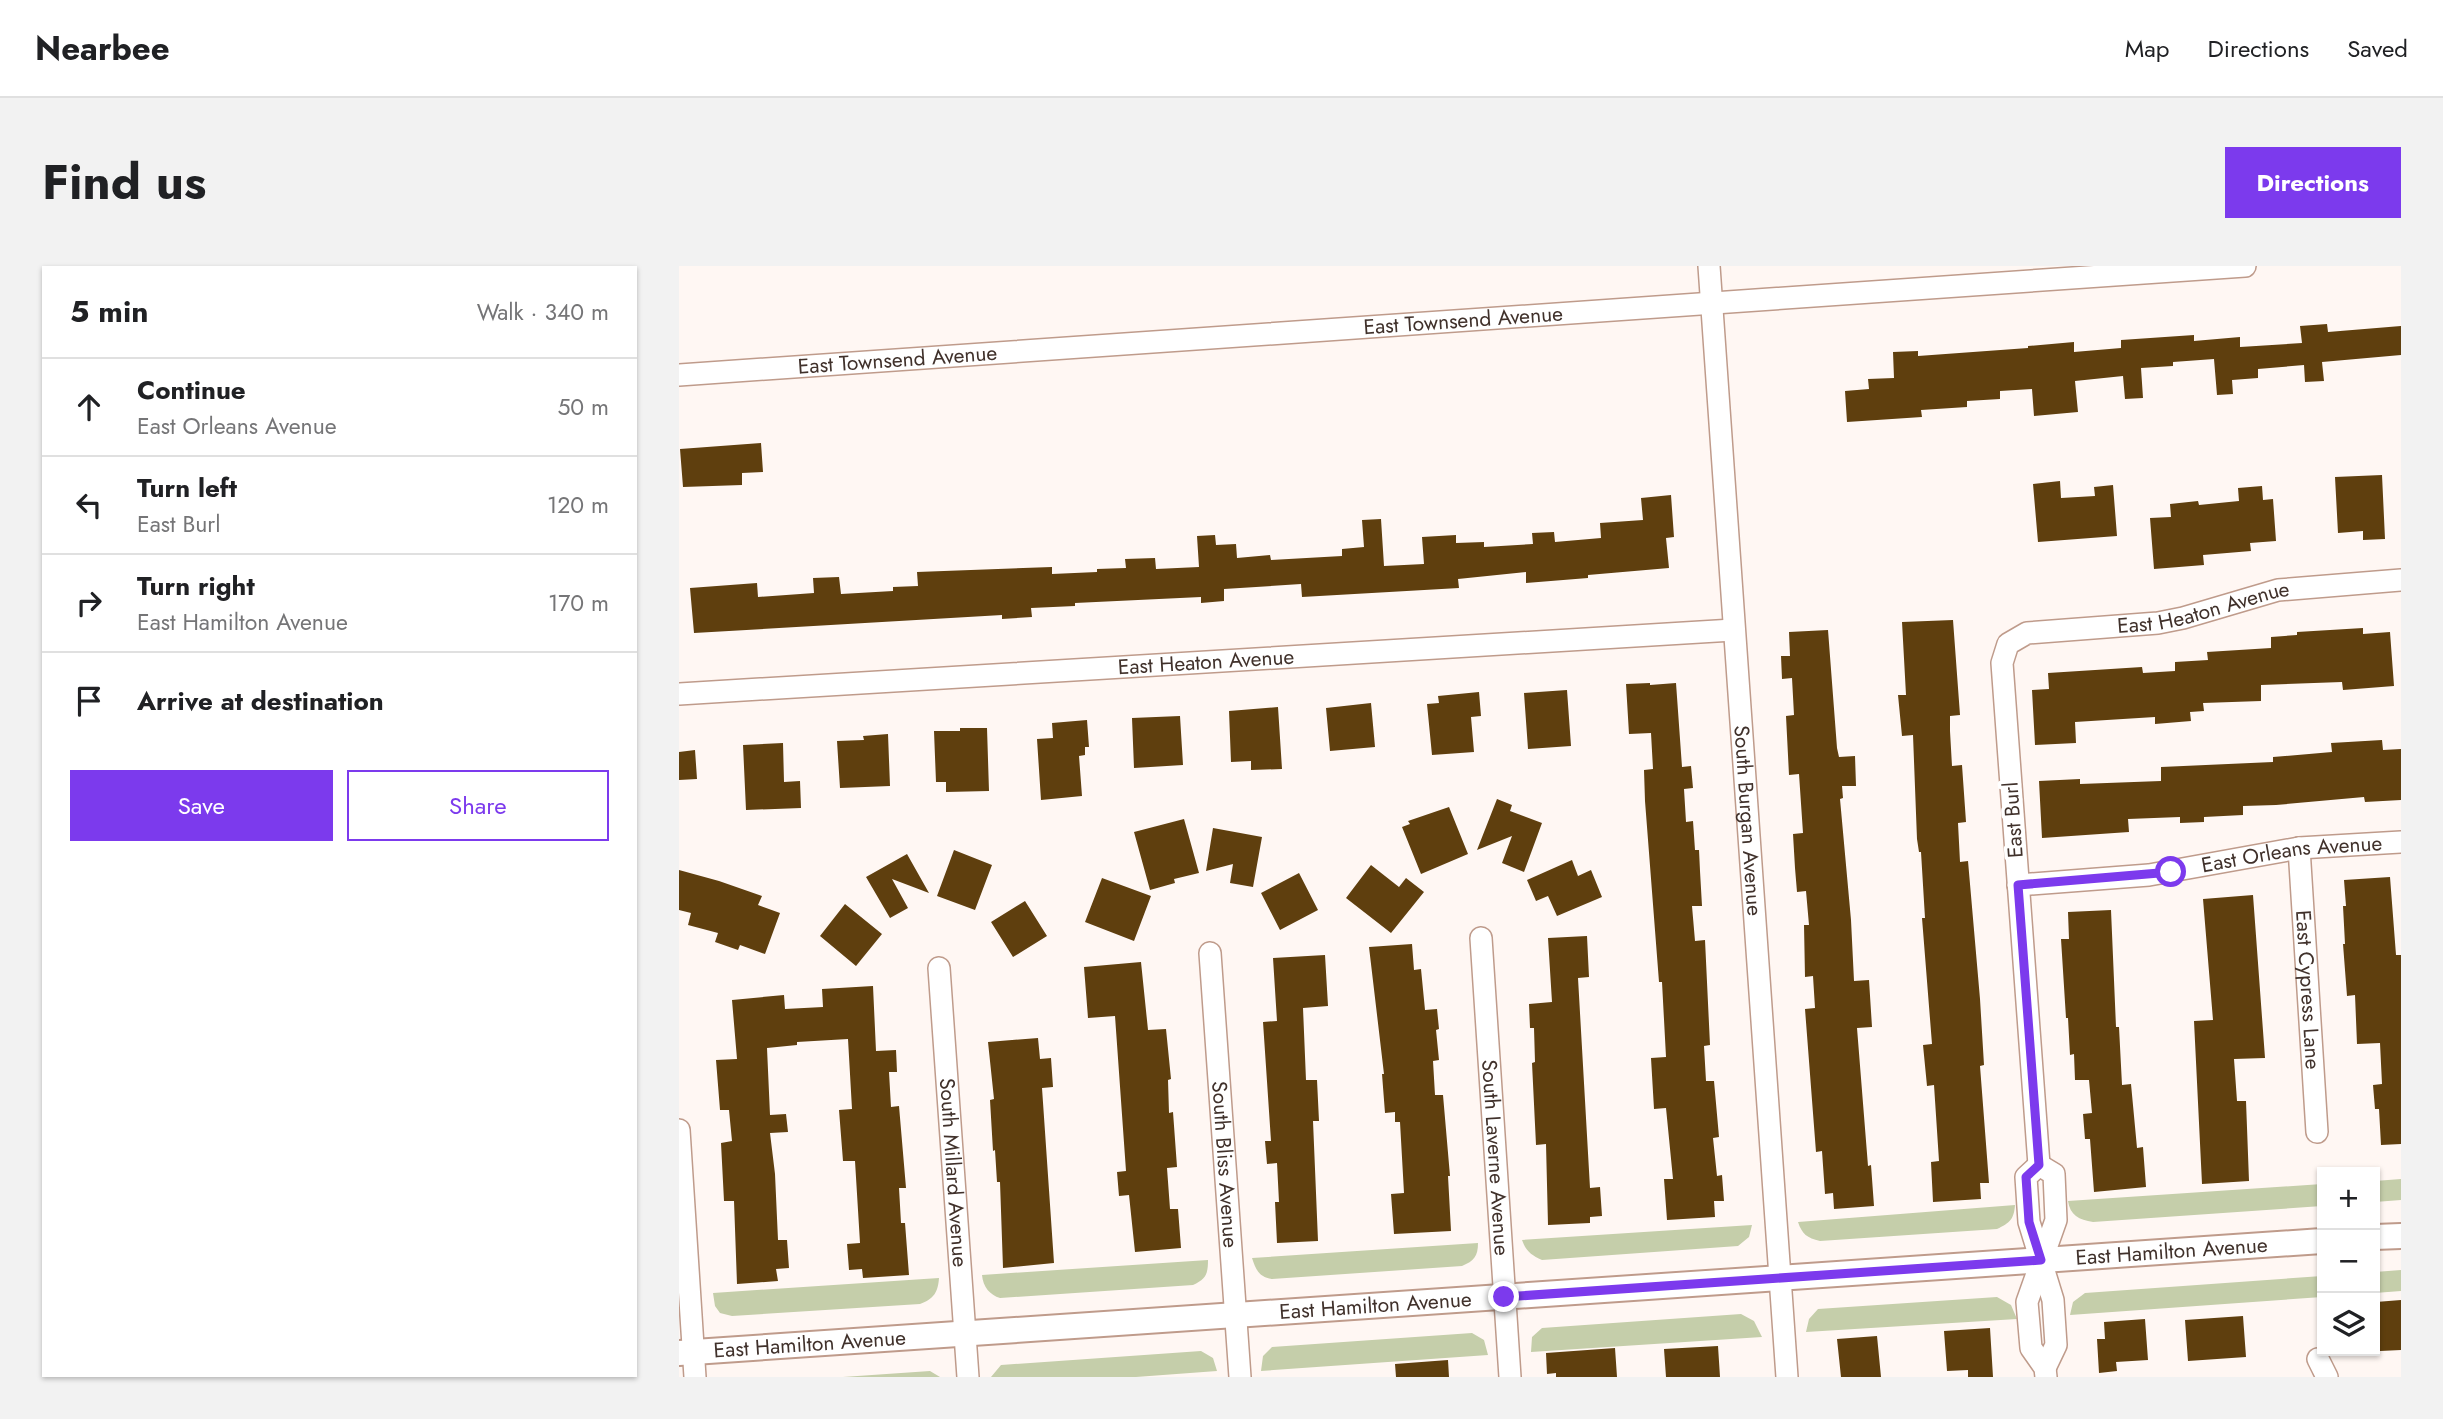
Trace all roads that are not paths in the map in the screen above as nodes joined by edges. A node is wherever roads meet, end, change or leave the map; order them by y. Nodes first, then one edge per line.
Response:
1 (1709, 266) edge
2 (2245, 266) edge
3 (1711, 303) junction
4 (679, 375) edge
5 (2401, 580) edge
6 (1733, 630) junction
7 (2008, 644) joint
8 (679, 694) edge
9 (2401, 842) edge
10 (2299, 848) junction
11 (2018, 885) junction
12 (1481, 938) dead end
13 (1210, 953) dead end
14 (939, 968) dead end
15 (679, 1130) edge
16 (2318, 1132) dead end
17 (2401, 1236) edge
18 (2380, 1237) edge
19 (2317, 1241) edge
20 (2041, 1260) junction
21 (1780, 1277) junction
22 (1504, 1297) junction
23 (1234, 1315) junction
24 (964, 1335) junction
25 (686, 1352) edge
26 (2046, 1373) edge
27 (695, 1377) edge
28 (968, 1377) edge
29 (1240, 1377) edge
30 (1510, 1377) edge
31 (1787, 1377) edge

1 - 3 street, South Burgan Avenue
2 - 3 street, East Townsend Avenue
3 - 4 street, East Townsend Avenue
3 - 6 street, South Burgan Avenue
5 - 7 street, East Heaton Avenue
6 - 8 street, East Heaton Avenue
6 - 21 street, South Burgan Avenue
7 - 11 street, East Burl
9 - 10 street, East Orleans Avenue
10 - 11 street, East Orleans Avenue
10 - 16 street, East Cypress Lane
11 - 20 street, East Burl
12 - 22 street, South Laverne Avenue
13 - 23 street, South Bliss Avenue
14 - 24 street, South Millard Avenue
15 - 25 street
17 - 18 street
19 - 20 street, East Hamilton Avenue
20 - 21 street, East Hamilton Avenue
20 - 26 street
21 - 22 street, East Hamilton Avenue
21 - 31 street, South Burgan Avenue
22 - 23 street, East Hamilton Avenue
22 - 30 street, South Laverne Avenue
23 - 24 street, East Hamilton Avenue
23 - 29 street, South Bliss Avenue
24 - 25 street, East Hamilton Avenue
24 - 28 street, South Millard Avenue
25 - 27 street

